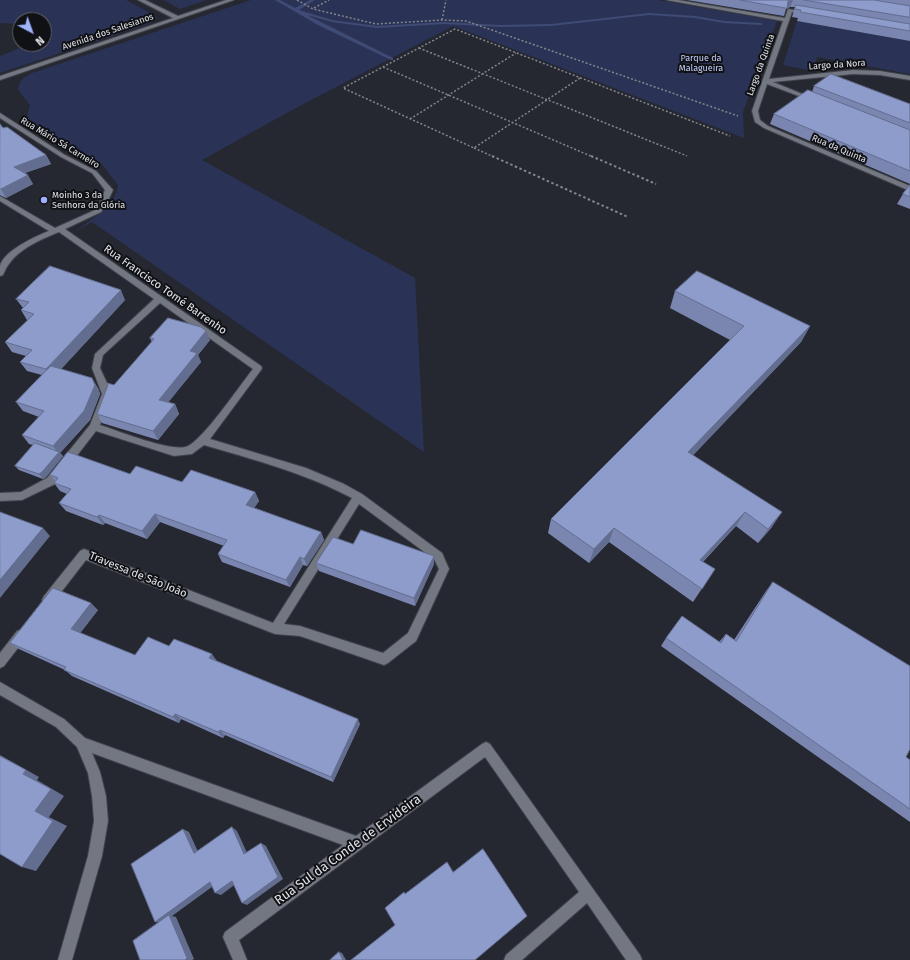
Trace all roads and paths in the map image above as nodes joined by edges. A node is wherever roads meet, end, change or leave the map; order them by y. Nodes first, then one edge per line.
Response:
1 (141, 0) edge
2 (231, 0) edge
3 (297, 0) edge
4 (329, 0) edge
5 (446, 0) edge
6 (669, 0) edge
7 (313, 9) junction
8 (813, 14) edge
9 (177, 18) junction
10 (442, 20) junction
11 (787, 20) junction
12 (419, 48) junction
13 (516, 53) junction
14 (383, 67) junction
15 (482, 74) junction
16 (0, 78) edge
17 (580, 78) dead end
18 (910, 78) edge
19 (765, 81) junction
20 (448, 95) junction
21 (547, 100) junction
22 (823, 104) edge
23 (0, 115) edge
24 (410, 119) junction
25 (513, 123) junction
26 (762, 125) junction
27 (730, 136) dead end
28 (474, 148) junction
29 (687, 156) dead end
30 (656, 184) dead end
31 (910, 189) edge
32 (0, 198) edge
33 (628, 217) dead end
34 (57, 230) junction
35 (0, 273) edge
36 (159, 299) junction
37 (94, 426) junction
38 (203, 441) junction
39 (0, 497) edge
40 (358, 497) junction
41 (42, 608) edge
42 (28, 626) edge
43 (275, 629) junction
44 (0, 662) edge
45 (0, 688) edge
46 (81, 744) junction
47 (357, 843) junction
48 (588, 893) junction
49 (65, 960) edge
50 (240, 960) edge
51 (511, 960) edge
52 (635, 960) edge

1 - 9 street
2 - 9 street, Avenida dos Salesianos
3 - 7 path
4 - 7 path
5 - 10 path
6 - 11 street
7 - 10 path
8 - 11 street, Largo da Quinta
9 - 16 street, Avenida dos Salesianos
10 - 26 path
11 - 19 street, Largo da Quinta
12 - 13 path
12 - 14 path
12 - 15 path
13 - 15 path
13 - 27 path
14 - 20 path
14 - 24 path
15 - 20 path
15 - 21 path
17 - 21 path
18 - 19 street, Largo da Nora
19 - 22 street
19 - 26 street, Largo da Quinta
20 - 24 path
20 - 25 path
21 - 25 path
21 - 29 path
23 - 34 street, Rua Mário Sá Carneiro
24 - 28 path
25 - 28 path
25 - 30 path
26 - 31 street, Rua da Quinta
28 - 33 path
32 - 34 street, Rua Francisco Tomé Barrenho
34 - 35 street
34 - 36 street, Rua Francisco Tomé Barrenho
36 - 37 street
36 - 38 street, Rua Francisco Tomé Barrenho
37 - 38 street
37 - 39 street
38 - 40 street
40 - 43 street
40 - 43 street, Travessa de São João
41 - 43 street, Travessa de São João
42 - 44 street
45 - 46 street
46 - 47 street
46 - 49 street
47 - 48 street, Rua Sul da Conde de Ervideira
47 - 50 street, Rua Sul da Conde de Ervideira
48 - 51 street
48 - 52 street

